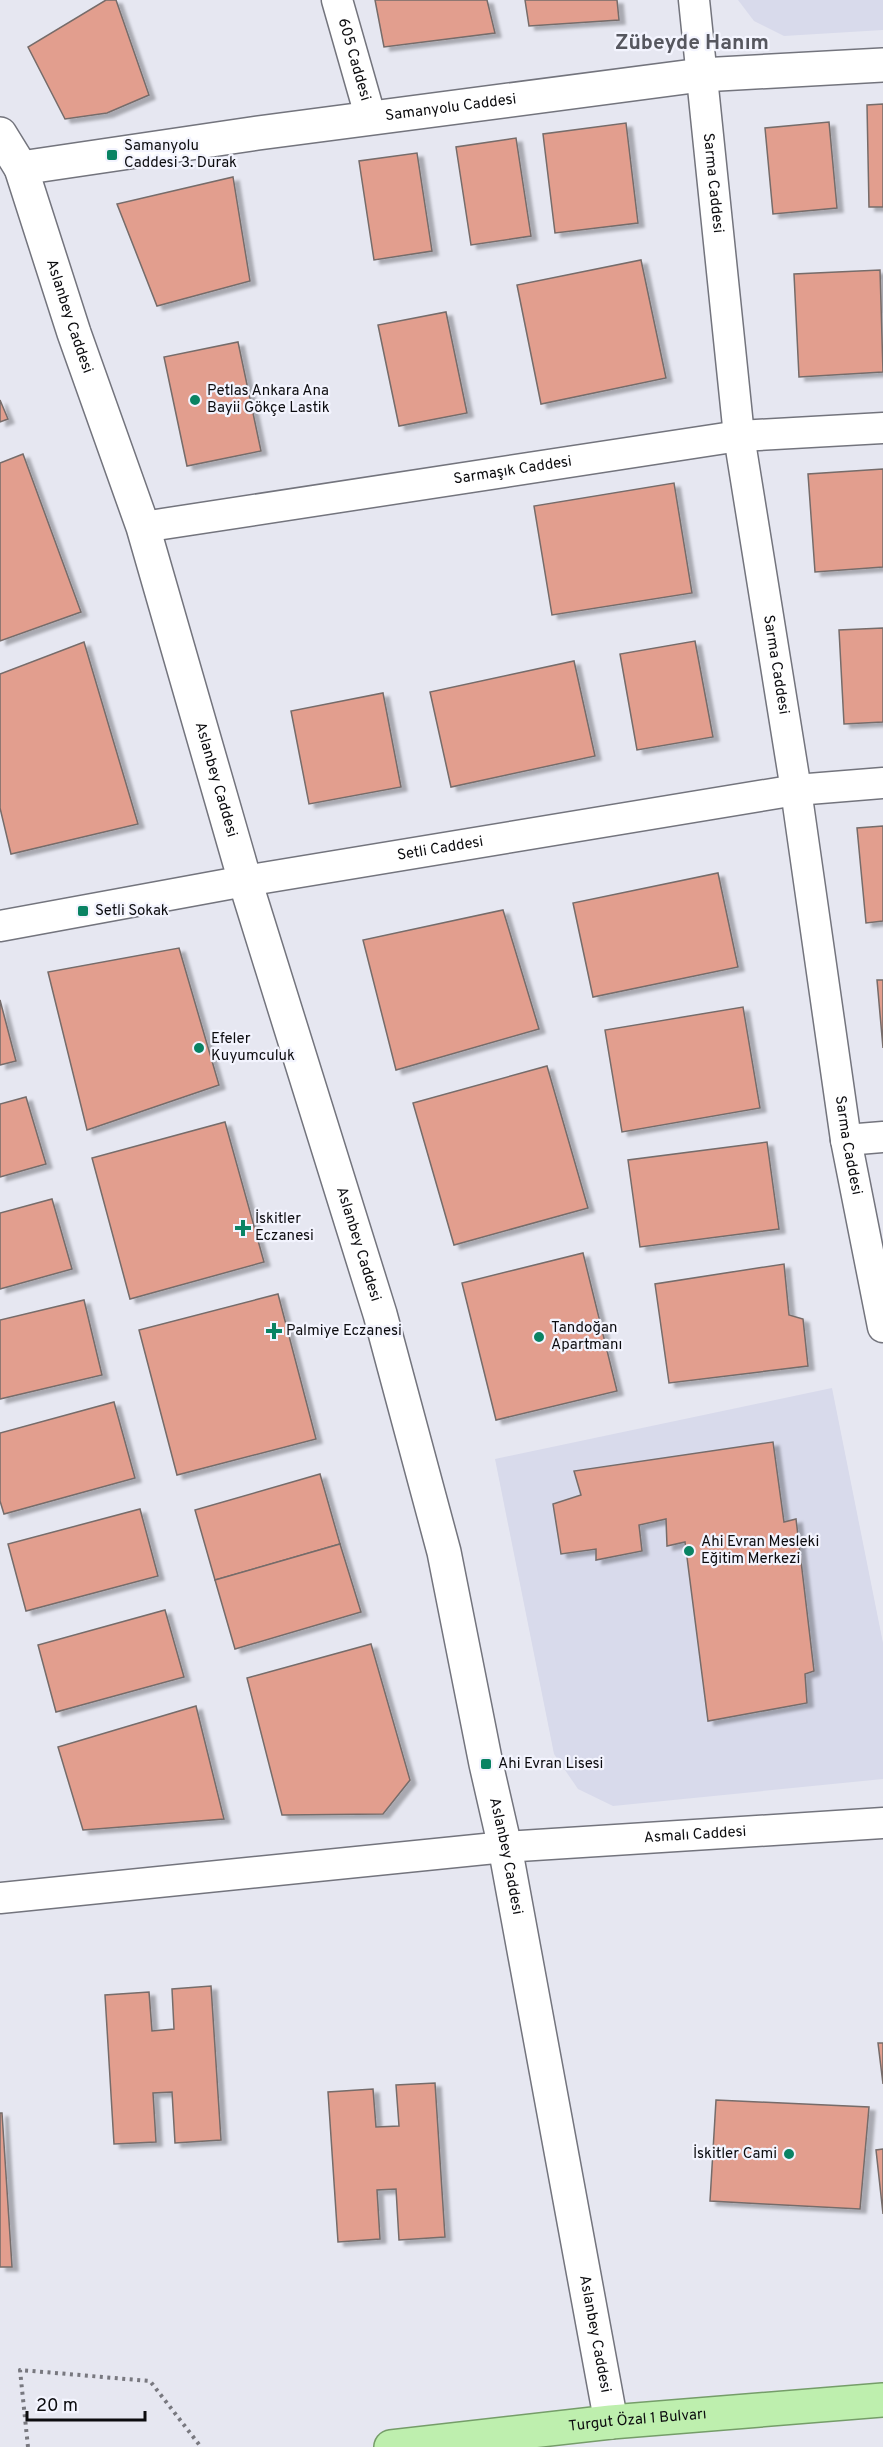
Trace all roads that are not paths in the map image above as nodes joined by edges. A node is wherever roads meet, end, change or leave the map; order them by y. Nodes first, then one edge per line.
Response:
1 (337, 0) edge
2 (694, 0) edge
3 (883, 65) edge
4 (702, 75) junction
5 (371, 119) junction
6 (0, 134) edge
7 (21, 168) junction
8 (883, 428) edge
9 (739, 436) junction
10 (143, 527) junction
11 (883, 783) edge
12 (796, 789) junction
13 (245, 881) junction
14 (0, 926) edge
15 (883, 1137) edge
16 (846, 1140) junction
17 (883, 1328) edge
18 (883, 1823) edge
19 (505, 1847) junction
20 (0, 1898) edge
21 (883, 2400) edge
22 (611, 2422) junction
23 (391, 2447) edge

1 - 5 street, 605 Caddesi
2 - 4 street, Sarma Caddesi
3 - 4 street, Samanyolu Caddesi
4 - 5 street, Samanyolu Caddesi
4 - 9 street, Sarma Caddesi
5 - 7 street, Samanyolu Caddesi
6 - 7 street, Aslanbey Caddesi
7 - 10 street, Aslanbey Caddesi
8 - 9 street, Sarmaşık Caddesi
9 - 10 street, Sarmaşık Caddesi
9 - 12 street, Sarma Caddesi
10 - 13 street, Aslanbey Caddesi
11 - 12 street, Setli Caddesi
12 - 13 street, Setli Caddesi
12 - 16 street, Sarma Caddesi
13 - 14 street, Setli Caddesi
13 - 19 street, Aslanbey Caddesi
15 - 16 street
16 - 17 street, Sarma Caddesi
18 - 19 street, Asmalı Caddesi
19 - 20 street, Asmalı Caddesi
19 - 22 street, Aslanbey Caddesi
21 - 22 highway, Turgut Özal 1 Bulvarı
22 - 23 highway, Turgut Özal 1 Bulvarı

